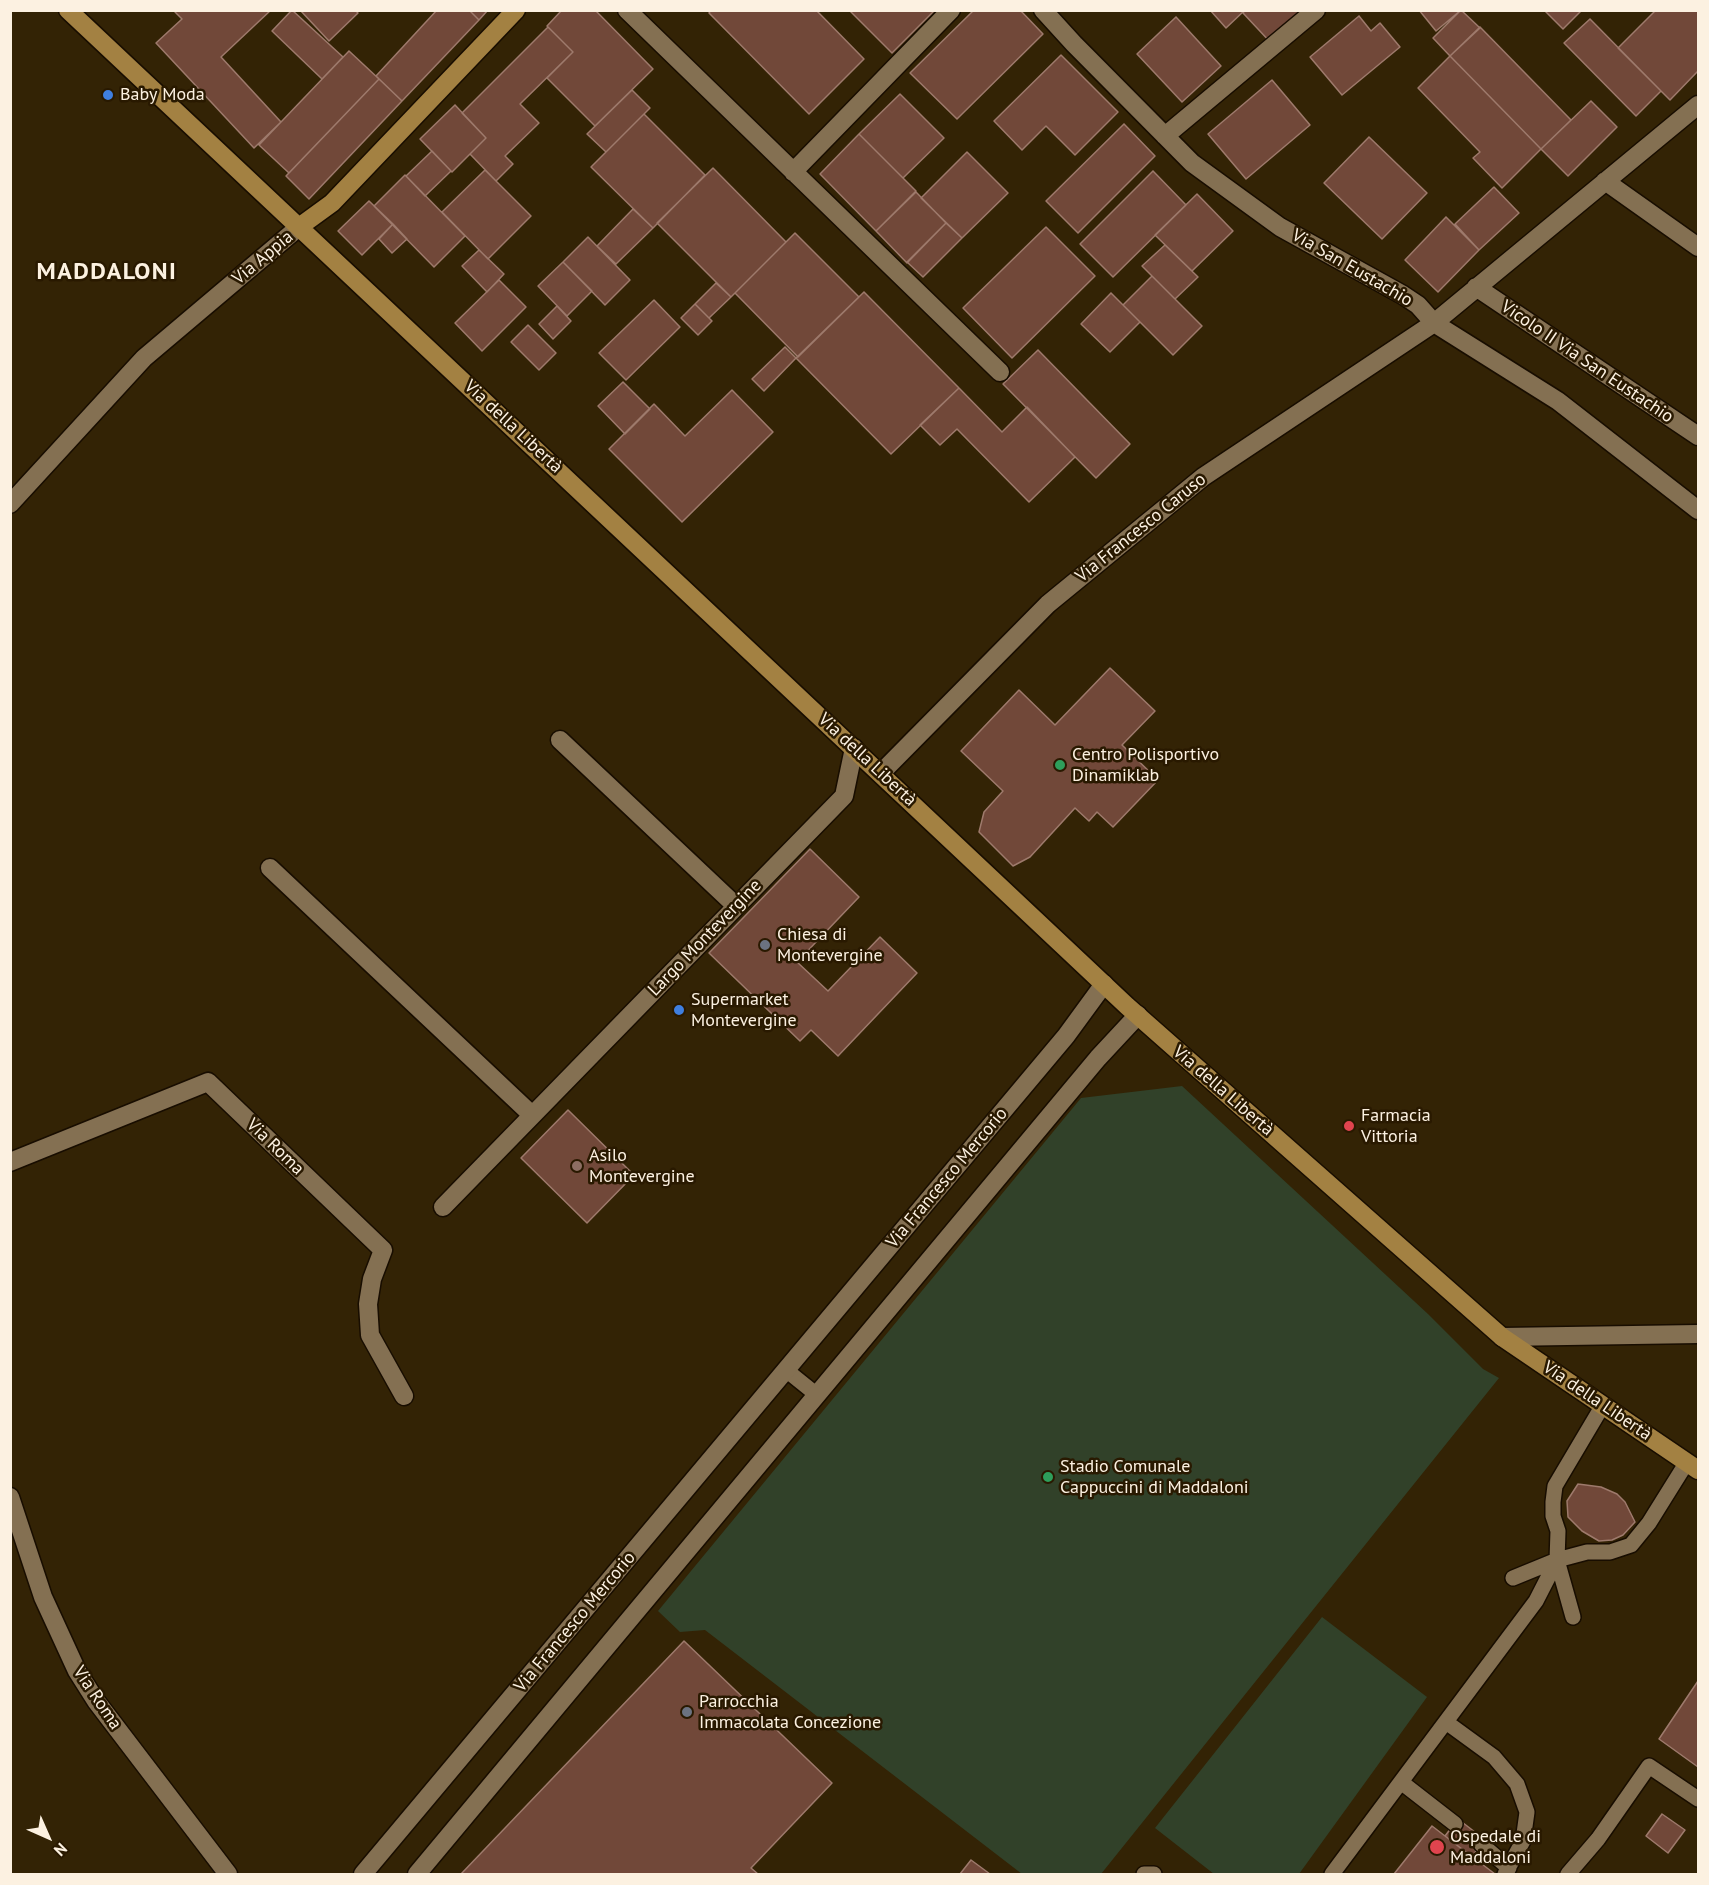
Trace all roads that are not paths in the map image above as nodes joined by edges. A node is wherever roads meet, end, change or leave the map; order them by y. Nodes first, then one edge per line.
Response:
1 (68, 10) edge
2 (516, 10) edge
3 (627, 10) edge
4 (951, 10) edge
5 (1043, 10) edge
6 (1316, 10) edge
7 (1698, 105) edge
8 (1165, 136) junction
9 (794, 172) junction
10 (1605, 181) junction
11 (299, 227) junction
12 (1698, 247) edge
13 (1476, 287) junction
14 (1434, 322) junction
15 (1000, 372) dead end
16 (1698, 436) edge
17 (10, 504) edge
18 (1698, 510) edge
19 (560, 741) dead end
20 (854, 748) junction
21 (881, 773) junction
22 (270, 868) dead end
23 (736, 906) junction
24 (1104, 984) junction
25 (1138, 1016) junction
26 (532, 1115) junction
27 (10, 1162) edge
28 (443, 1207) dead end
29 (1698, 1334) edge
30 (1502, 1337) junction
31 (786, 1370) junction
32 (817, 1395) junction
33 (404, 1396) dead end
34 (1603, 1405) junction
35 (1693, 1466) edge
36 (10, 1497) edge
37 (1557, 1560) junction
38 (1513, 1578) dead end
39 (1573, 1617) dead end
40 (1446, 1722) junction
41 (1401, 1782) junction
42 (1698, 1799) edge
43 (1455, 1824) dead end
44 (1481, 1844) dead end
45 (1507, 1871) edge
46 (228, 1875) edge
47 (363, 1875) edge
48 (417, 1875) edge
49 (1144, 1875) edge
50 (1154, 1875) edge
51 (1332, 1875) edge
52 (1568, 1875) edge

1 - 11 main road, Via della Libertà
2 - 11 main road, Via Appia
3 - 9 street
4 - 9 street
5 - 8 street, Via San Eustachio
6 - 8 street
7 - 10 street
8 - 14 street, Via San Eustachio
9 - 15 street
10 - 12 street
10 - 13 street
11 - 17 street, Via Appia
11 - 20 main road, Via della Libertà
13 - 14 street
13 - 16 street, Vicolo II Via San Eustachio
14 - 18 street, Via San Eustachio
14 - 21 street, Via Francesco Caruso
19 - 23 street
20 - 21 main road, Via della Libertà
20 - 23 street, Largo Montevergine
21 - 24 main road, Via della Libertà
22 - 26 street
23 - 26 street, Largo Montevergine
24 - 25 main road, Via della Libertà
24 - 31 street, Via Francesco Mercorio
25 - 30 main road, Via della Libertà
25 - 32 street
26 - 28 street, Largo Montevergine
27 - 33 street, Via Roma
29 - 30 street
30 - 34 main road, Via della Libertà
31 - 32 lane
31 - 47 street, Via Francesco Mercorio
32 - 48 street
34 - 35 main road, Via della Libertà
34 - 37 lane
35 - 37 lane
36 - 46 street, Via Roma
37 - 38 lane
37 - 39 lane
37 - 40 lane
40 - 41 lane
40 - 45 lane
41 - 43 lane
41 - 51 lane
42 - 52 lane
44 - 45 lane
49 - 50 lane

